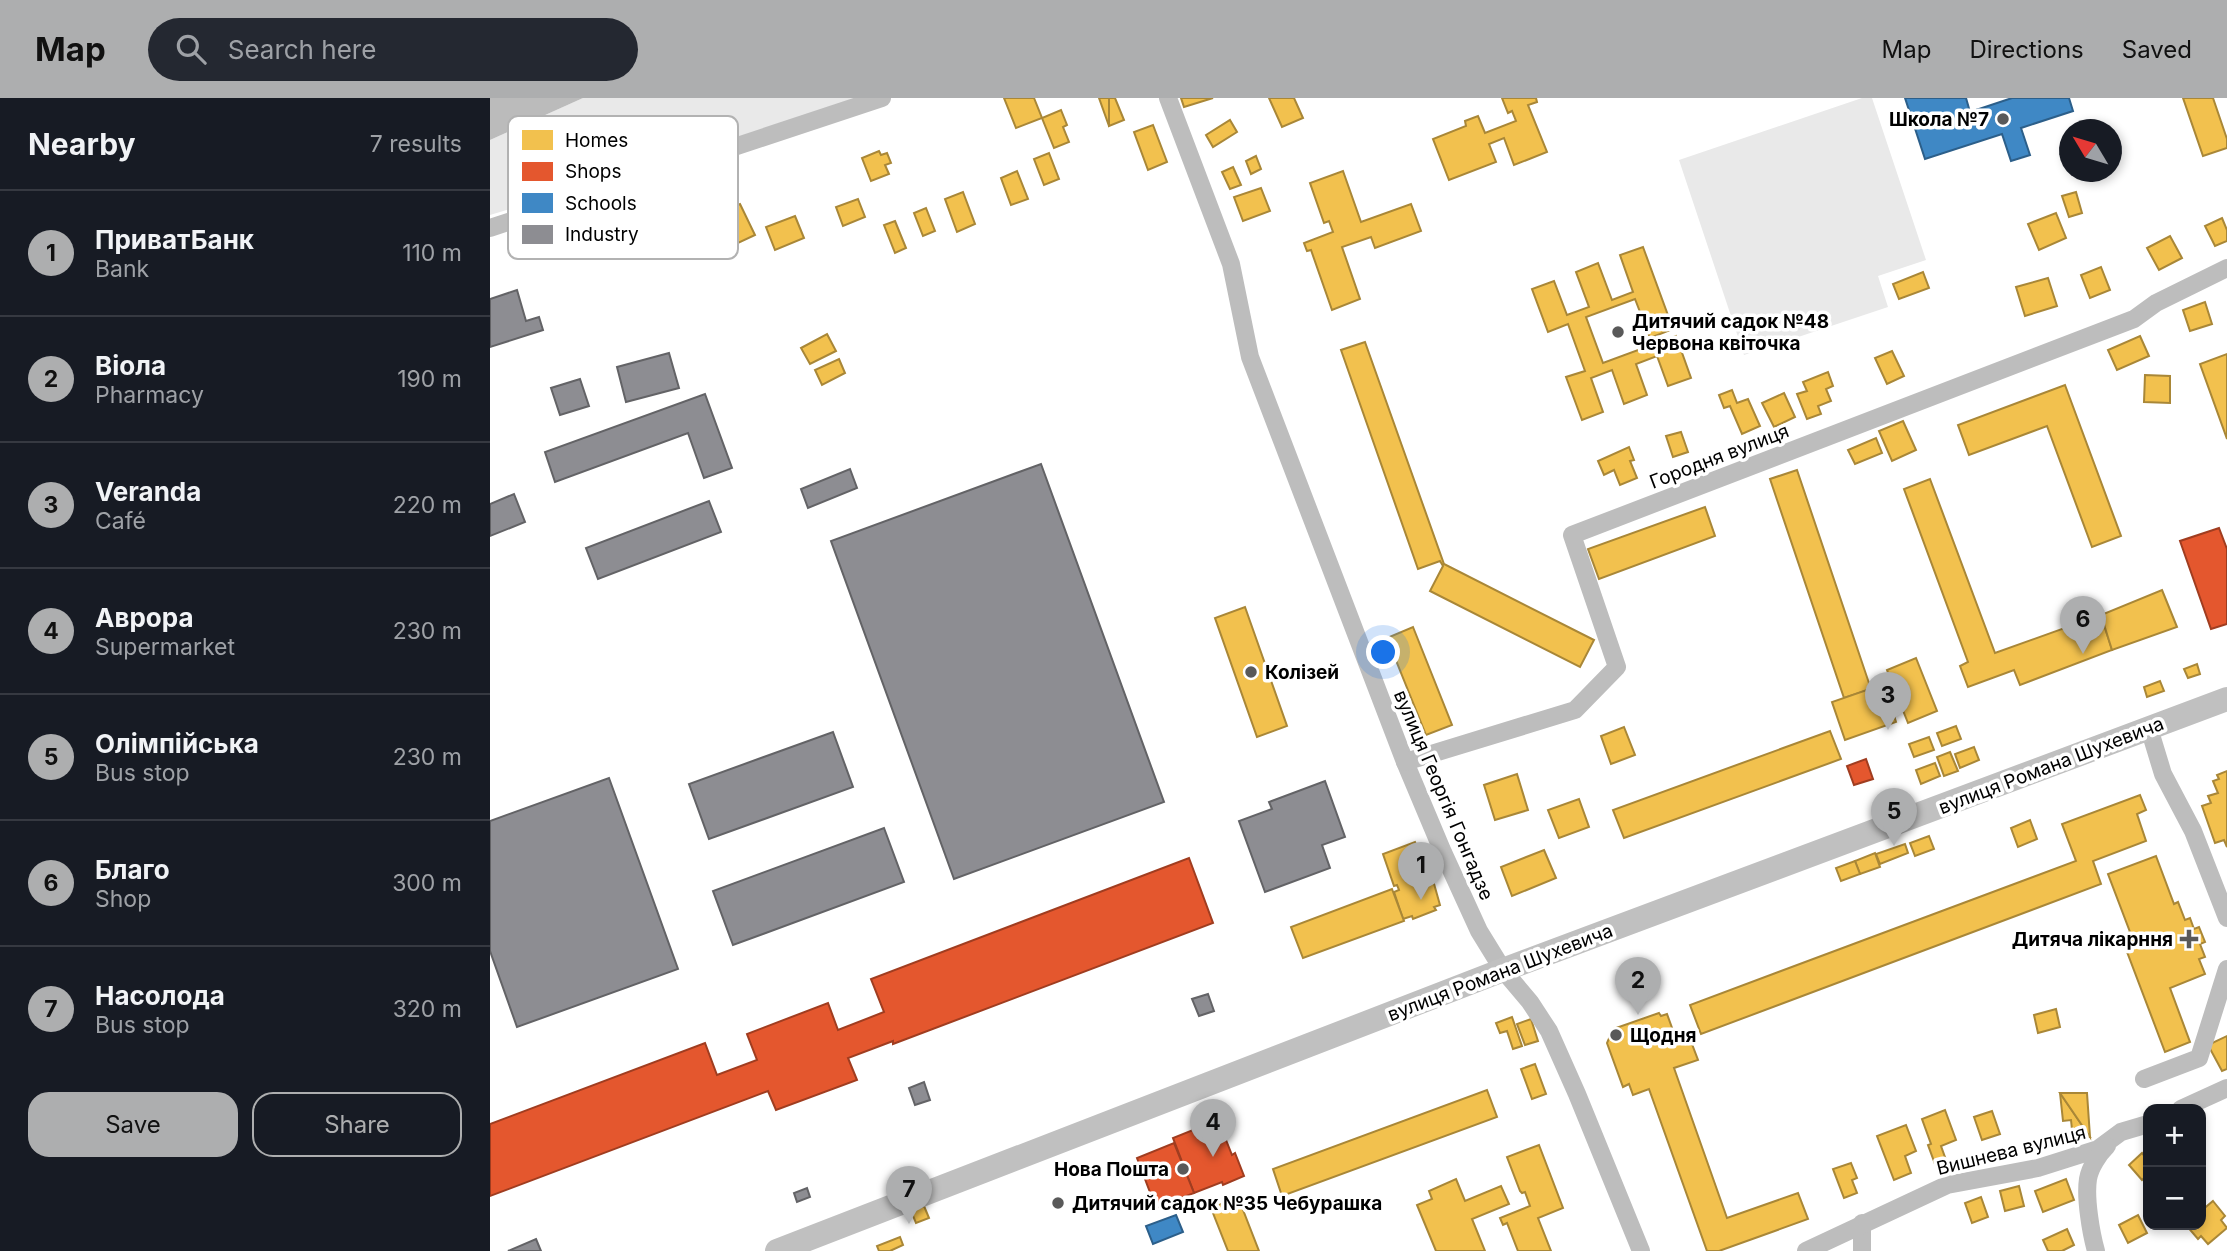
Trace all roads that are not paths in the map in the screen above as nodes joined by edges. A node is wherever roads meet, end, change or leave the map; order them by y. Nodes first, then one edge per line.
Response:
1 (882, 98) edge
2 (1168, 98) edge
3 (738, 146) edge
4 (508, 222) edge
5 (490, 228) edge
6 (2227, 268) edge
7 (2227, 699) edge
8 (2149, 728) junction
9 (1405, 762) junction
10 (2227, 918) edge
11 (2227, 969) edge
12 (1503, 970) junction
13 (2144, 1079) dead end
14 (2227, 1088) edge
15 (2192, 1104) edge
16 (2143, 1125) edge
17 (2121, 1132) junction
18 (1862, 1223) junction
19 (777, 1251) edge
20 (1641, 1251) edge
21 (1806, 1251) edge
22 (1862, 1251) edge
23 (2096, 1251) edge

1 - 3 street
2 - 9 street, вулиця Георгія Гонгадзе
4 - 5 street
6 - 9 street, Городня вулиця
7 - 8 main road, вулиця Романа Шухевича
8 - 10 street
8 - 12 main road, вулиця Романа Шухевича
9 - 12 street, вулиця Георгія Гонгадзе
11 - 13 street
12 - 19 main road, вулиця Романа Шухевича
12 - 20 street, вулиця Георгія Гонгадзе
14 - 15 street
16 - 17 street, Вишнева вулиця
17 - 18 street, Вишнева вулиця
17 - 23 street
18 - 21 street, Вишнева вулиця
18 - 22 street

